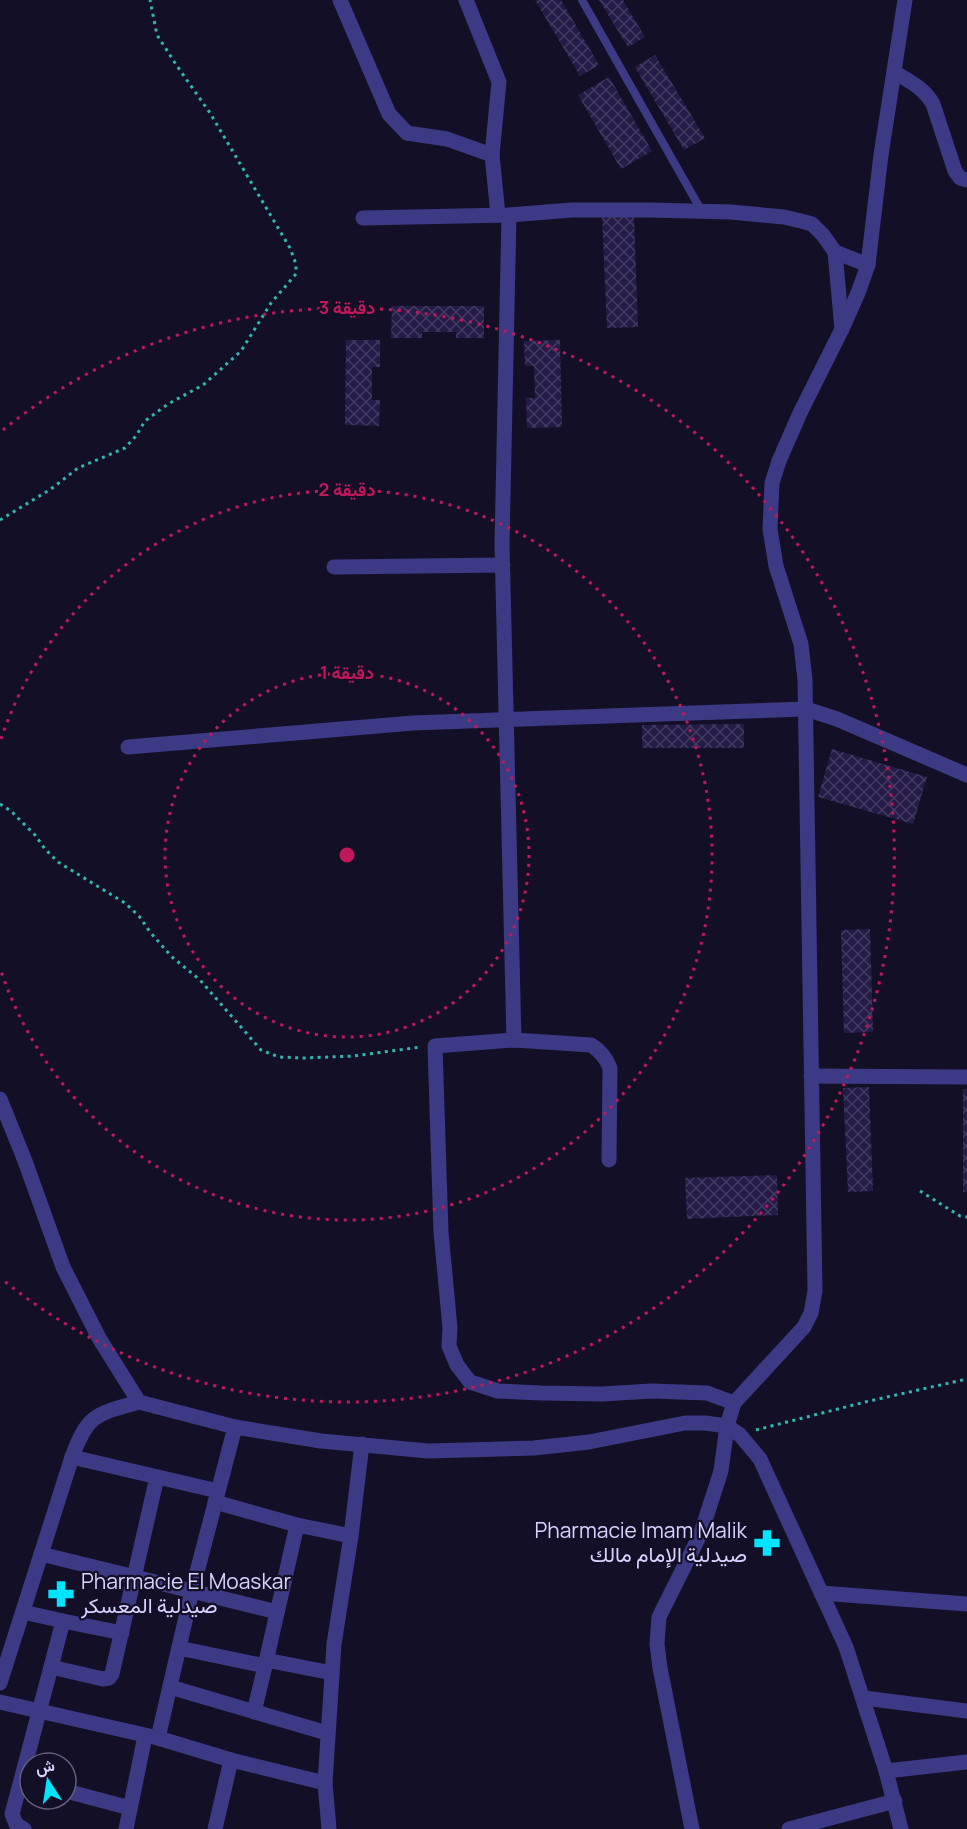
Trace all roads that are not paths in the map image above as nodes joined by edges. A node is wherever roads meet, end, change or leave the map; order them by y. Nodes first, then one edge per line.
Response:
1 (340, 0) edge
2 (466, 0) edge
3 (582, 0) edge
4 (905, 0) edge
5 (894, 72) junction
6 (492, 155) junction
7 (967, 180) edge
8 (702, 212) junction
9 (504, 215) junction
10 (363, 218) dead end
11 (835, 252) junction
12 (868, 265) junction
13 (842, 328) junction
14 (503, 565) junction
15 (334, 567) dead end
16 (806, 710) junction
17 (507, 721) junction
18 (128, 747) dead end
19 (967, 775) edge
20 (514, 1040) junction
21 (811, 1076) junction
22 (967, 1077) edge
23 (0, 1099) edge
24 (609, 1160) dead end
25 (139, 1402) junction
26 (734, 1403) junction
27 (236, 1427) junction
28 (734, 1431) junction
29 (362, 1444) junction
30 (72, 1457) junction
31 (157, 1477) junction
32 (216, 1496) junction
33 (297, 1526) junction
34 (351, 1536) junction
35 (41, 1554) junction
36 (135, 1577) junction
37 (192, 1592) junction
38 (821, 1593) junction
39 (967, 1604) edge
40 (23, 1612) junction
41 (277, 1612) junction
42 (63, 1621) junction
43 (122, 1633) junction
44 (179, 1648) junction
45 (265, 1663) junction
46 (51, 1667) junction
47 (332, 1673) junction
48 (0, 1683) edge
49 (170, 1687) junction
50 (864, 1698) junction
51 (0, 1702) edge
52 (41, 1710) junction
53 (967, 1711) edge
54 (254, 1712) junction
55 (327, 1733) junction
56 (151, 1737) junction
57 (32, 1751) edge
58 (231, 1760) junction
59 (967, 1762) edge
60 (886, 1771) junction
61 (325, 1783) junction
62 (78, 1794) edge
63 (18, 1800) edge
64 (895, 1801) junction
65 (130, 1808) junction
66 (24, 1829) edge
67 (126, 1829) edge
68 (215, 1829) edge
69 (329, 1829) edge
70 (692, 1829) edge
71 (789, 1829) edge
72 (901, 1829) edge

1 - 6 street
2 - 6 street
3 - 8 lane
4 - 5 street
5 - 7 street
5 - 12 street
6 - 9 street
8 - 9 street
8 - 11 street
9 - 10 street
9 - 14 street
11 - 12 street
11 - 13 street
12 - 13 street
13 - 16 street
14 - 15 street
14 - 17 street
16 - 17 street
16 - 19 street
16 - 21 street
17 - 18 street
17 - 20 street
20 - 24 street
20 - 26 street
21 - 22 street
21 - 26 street
23 - 25 street
25 - 27 street
25 - 30 street
26 - 28 street
27 - 29 street
27 - 32 street
28 - 29 street
28 - 38 street
28 - 70 street
29 - 34 street
30 - 31 street
30 - 35 street
31 - 32 street
31 - 36 street
32 - 33 street
32 - 37 street
33 - 34 street
33 - 41 street
34 - 47 street
35 - 36 street
35 - 40 street
36 - 37 street
36 - 43 street
37 - 41 street
37 - 44 street
38 - 39 street
38 - 50 street
40 - 42 street
40 - 48 street
41 - 45 street
42 - 43 street
42 - 46 street
43 - 46 street
44 - 45 street
44 - 49 street
45 - 47 street
45 - 54 street
46 - 52 street
47 - 55 street
49 - 54 street
49 - 56 street
50 - 53 street
50 - 60 street
51 - 52 street
52 - 56 street
52 - 57 street
54 - 55 street
55 - 61 street
56 - 58 street
56 - 65 street
58 - 61 street
58 - 68 street
59 - 60 street
60 - 64 street
61 - 69 street
62 - 65 street
63 - 66 street
64 - 71 street
64 - 72 street
65 - 67 street

